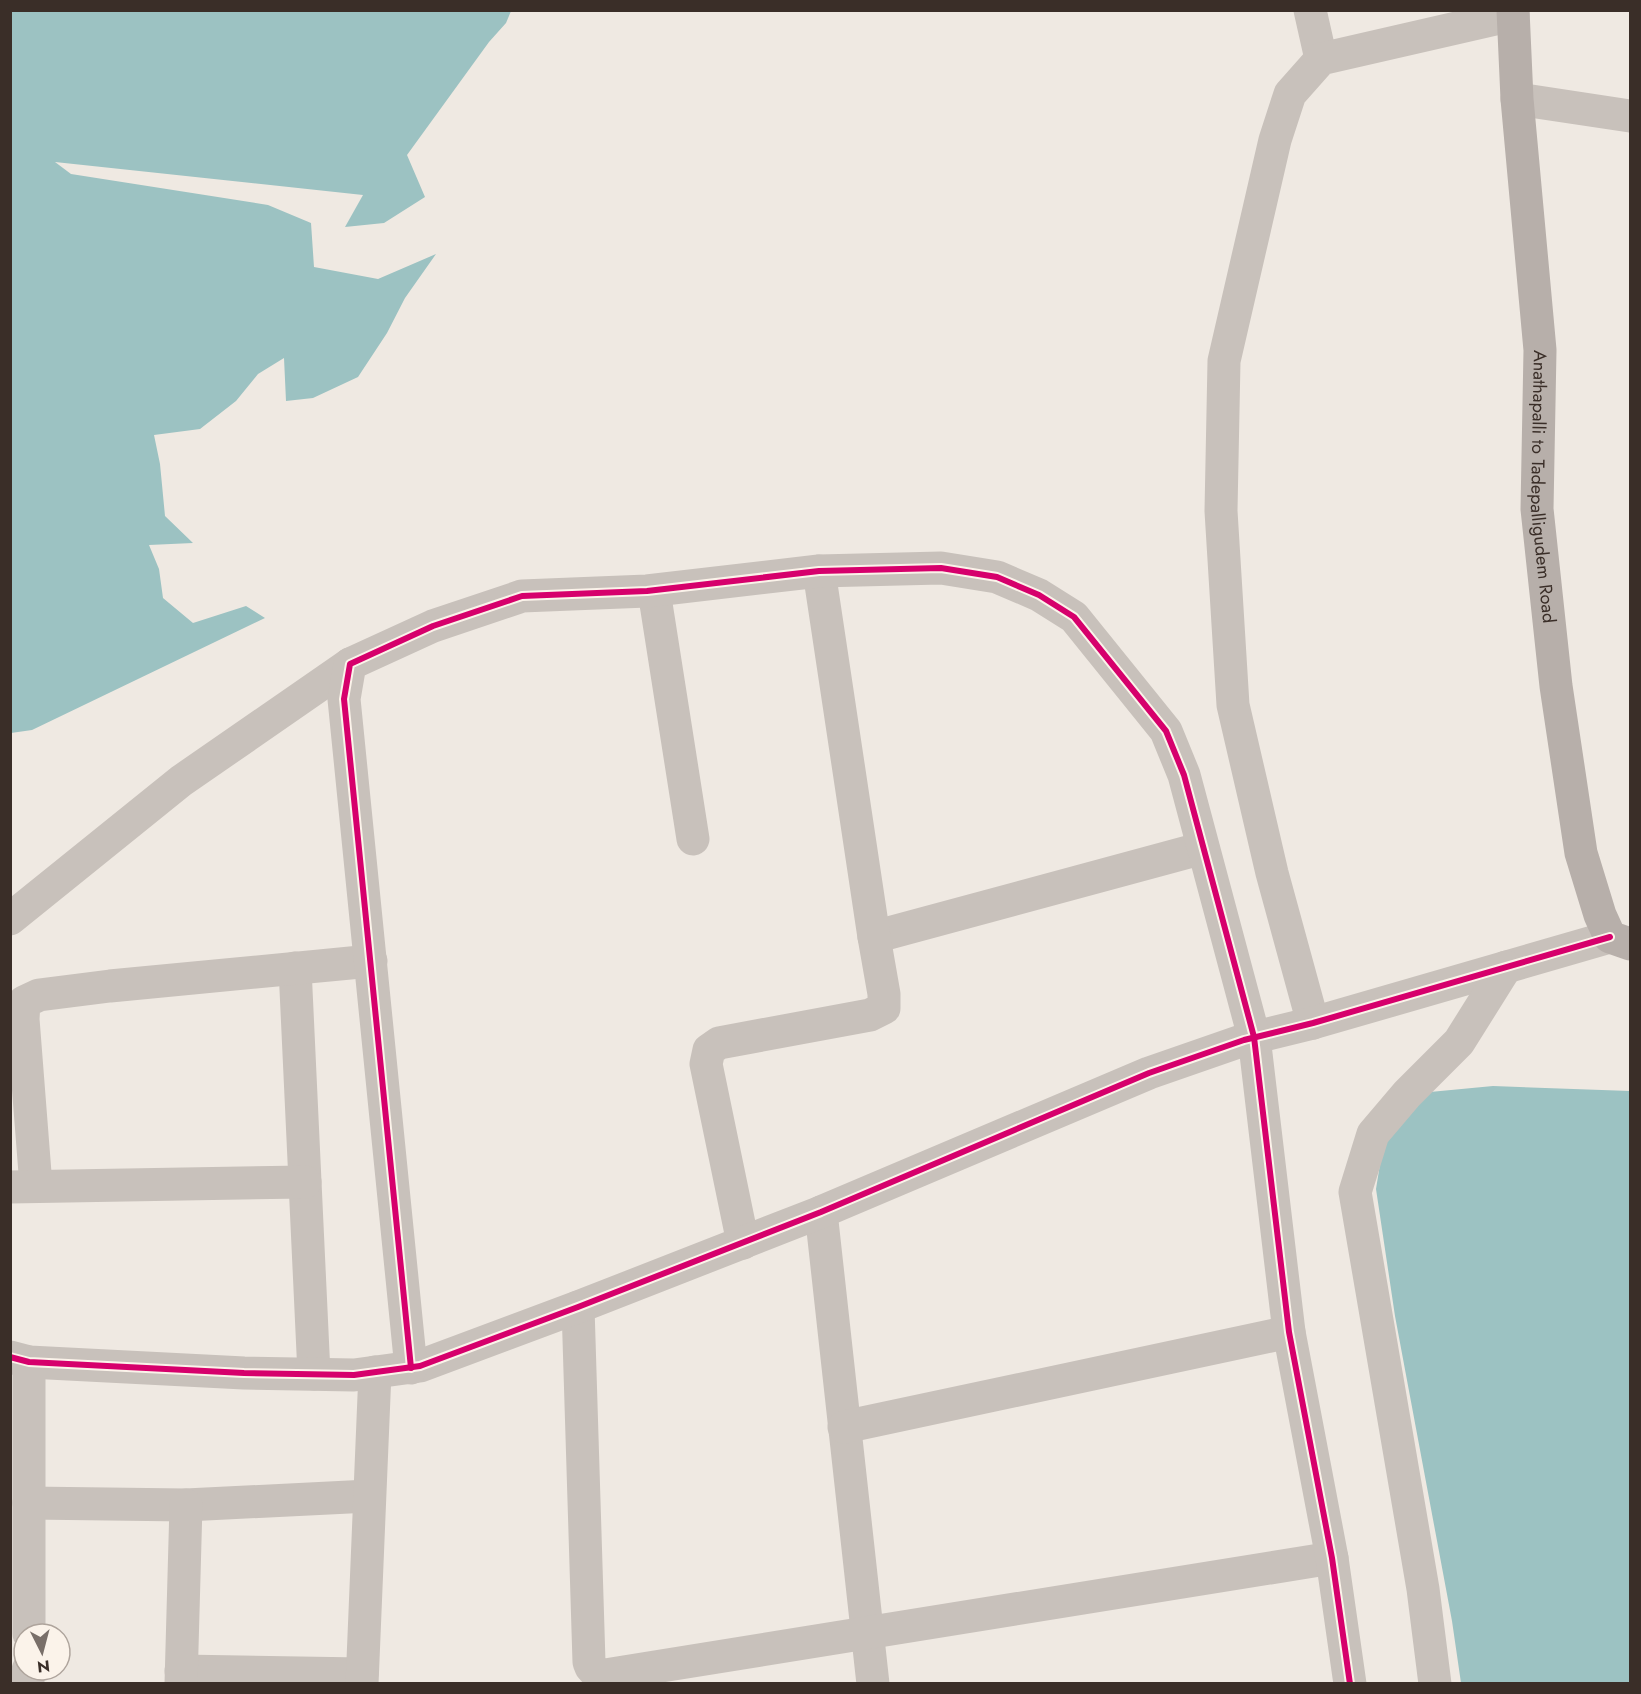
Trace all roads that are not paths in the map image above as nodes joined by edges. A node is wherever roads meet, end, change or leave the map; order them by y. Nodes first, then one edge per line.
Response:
1 (1310, 10) edge
2 (1513, 13) edge
3 (1322, 59) junction
4 (1516, 99) junction
5 (1630, 116) edge
6 (819, 571) junction
7 (654, 591) junction
8 (350, 664) junction
9 (693, 839) dead end
10 (1203, 848) junction
11 (10, 919) edge
12 (874, 937) junction
13 (1620, 941) edge
14 (371, 960) junction
15 (1506, 966) junction
16 (295, 968) junction
17 (1313, 1023) junction
18 (1254, 1037) junction
19 (305, 1182) junction
20 (23, 1187) edge
21 (821, 1212) junction
22 (743, 1243) junction
23 (578, 1307) junction
24 (1289, 1332) junction
25 (20, 1359) edge
26 (411, 1368) junction
27 (375, 1372) junction
28 (314, 1374) junction
29 (844, 1426) junction
30 (369, 1496) junction
31 (29, 1503) junction
32 (186, 1505) junction
33 (1332, 1558) junction
34 (28, 1622) edge
35 (867, 1633) junction
36 (181, 1677) edge
37 (362, 1679) edge
38 (873, 1683) edge
39 (1350, 1683) edge
40 (1435, 1683) edge

1 - 3 street
2 - 3 street
2 - 4 main road, Anathapalli to Tadepalligudem Road
3 - 17 street
4 - 5 street
4 - 13 main road, Anathapalli to Tadepalligudem Road
6 - 7 street
6 - 10 street
6 - 12 street
7 - 8 street
7 - 9 street
8 - 11 street
8 - 14 street
10 - 12 street
10 - 18 street
12 - 22 street
13 - 15 street
14 - 16 street
14 - 26 street
15 - 17 street
15 - 40 street
16 - 19 street
16 - 20 street
17 - 18 street
18 - 21 street
18 - 24 street
19 - 20 street
19 - 28 street
21 - 22 street
21 - 29 street
22 - 23 street
23 - 26 street
23 - 35 street
24 - 29 street
24 - 33 street
25 - 28 street
25 - 31 street
26 - 27 street
27 - 28 street
27 - 30 street
29 - 35 street
30 - 32 street
30 - 37 street
31 - 32 street
31 - 34 street
32 - 36 street
33 - 35 street
33 - 39 street
35 - 38 street
36 - 37 street

